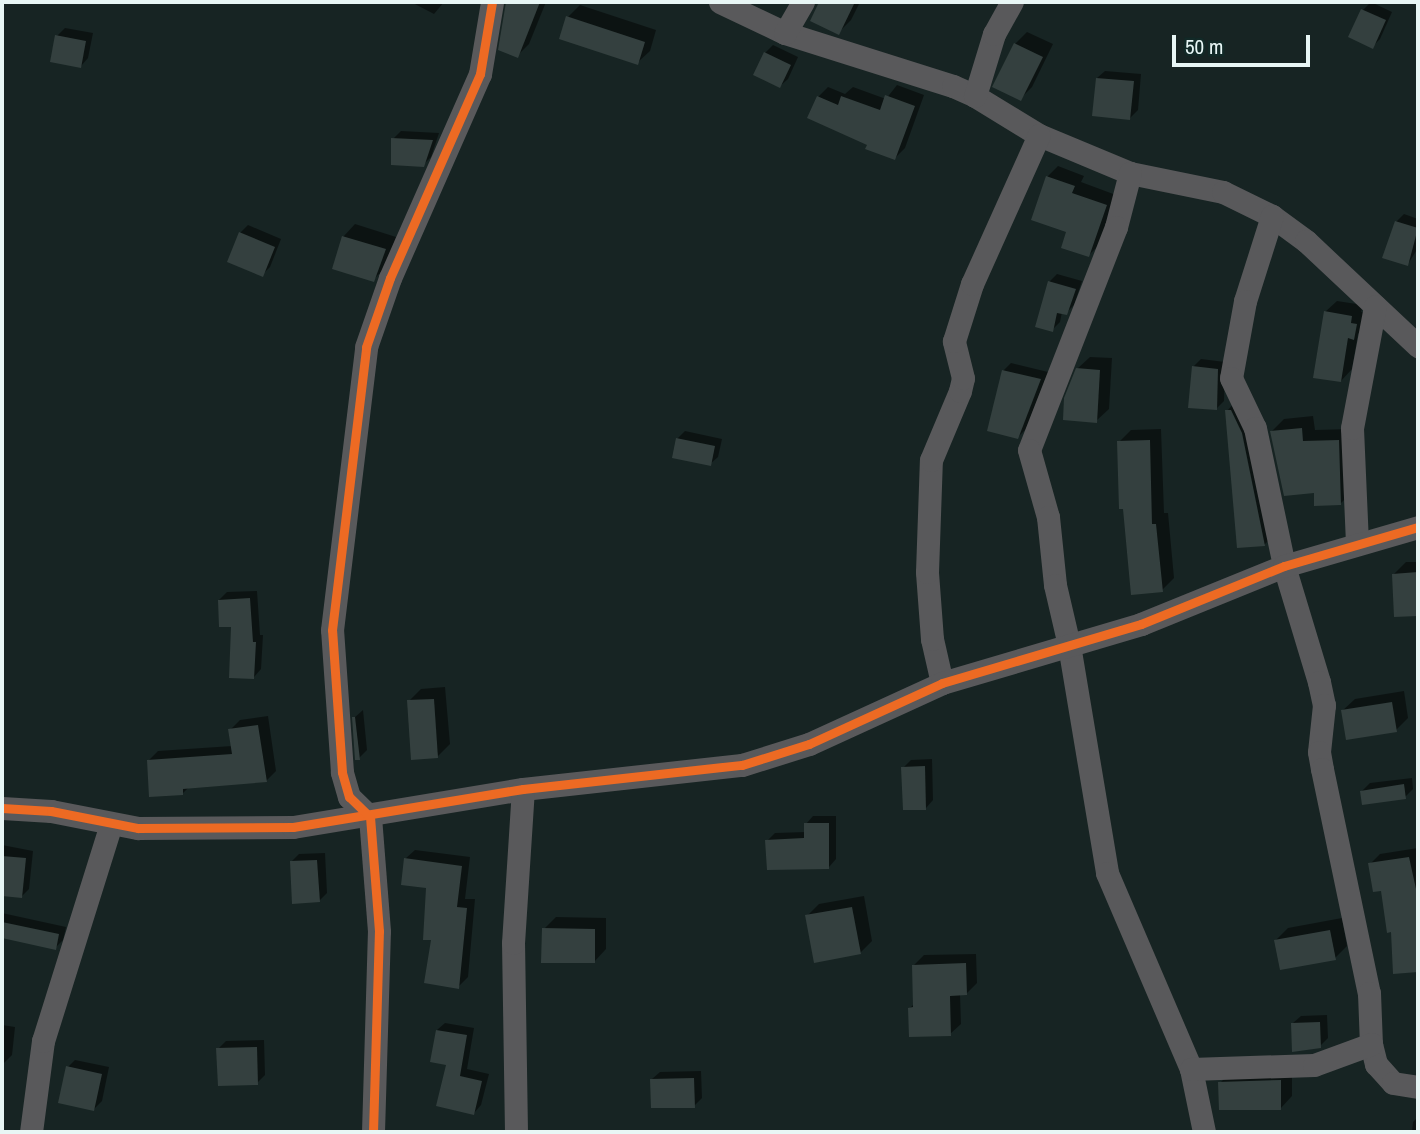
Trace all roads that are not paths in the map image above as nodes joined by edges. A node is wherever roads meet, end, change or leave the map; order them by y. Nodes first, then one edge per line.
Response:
1 (492, 2) edge
2 (720, 2) edge
3 (803, 2) edge
4 (1012, 2) edge
5 (785, 33) junction
6 (975, 96) junction
7 (1039, 135) junction
8 (1130, 173) junction
9 (1272, 216) junction
10 (1375, 306) junction
11 (1418, 346) edge
12 (1418, 527) edge
13 (1357, 543) junction
14 (1284, 565) junction
15 (1069, 645) junction
16 (942, 683) junction
17 (523, 789) junction
18 (2, 807) edge
19 (370, 817) junction
20 (111, 824) junction
21 (1371, 1044) junction
22 (1191, 1069) junction
23 (1418, 1087) edge
24 (31, 1132) edge
25 (373, 1132) edge
26 (516, 1132) edge
27 (1204, 1132) edge

1 - 19 street
2 - 5 street
3 - 5 street
4 - 6 street
5 - 6 street
6 - 7 street
7 - 8 street
7 - 16 street
8 - 9 street
8 - 15 street
9 - 10 street
9 - 14 street
10 - 11 street
10 - 13 street
12 - 13 street
13 - 14 street
14 - 15 street
14 - 21 street
15 - 16 street
15 - 22 street
16 - 17 street
17 - 19 street
17 - 26 street
18 - 20 street
19 - 20 street
19 - 25 street
20 - 24 street
21 - 22 street
21 - 23 street
22 - 27 street

